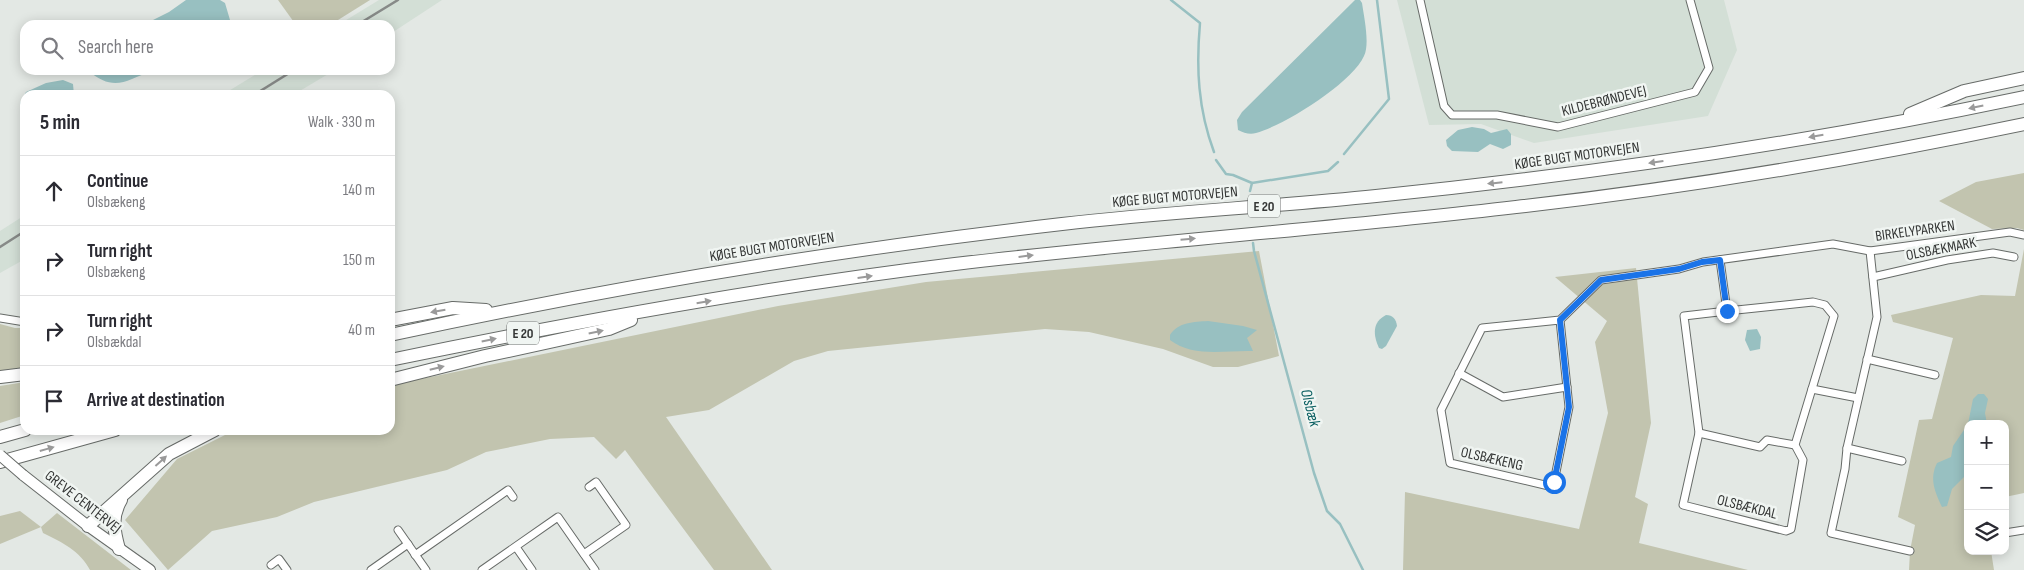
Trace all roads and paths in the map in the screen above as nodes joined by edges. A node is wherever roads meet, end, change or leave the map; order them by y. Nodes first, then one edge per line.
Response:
1 (1420, 0) edge
2 (1690, 0) edge
3 (2024, 78) edge
4 (2024, 97) edge
5 (1888, 124) junction
6 (2024, 124) edge
7 (2024, 235) edge
8 (1870, 251) junction
9 (2014, 257) dead end
10 (1720, 260) junction
11 (1873, 277) junction
12 (656, 310) junction
13 (504, 311) junction
14 (1727, 311) junction
15 (0, 318) edge
16 (395, 319) edge
17 (1560, 320) junction
18 (20, 321) edge
19 (395, 334) edge
20 (395, 359) edge
21 (1867, 359) junction
22 (1458, 373) junction
23 (20, 375) edge
24 (1936, 375) dead end
25 (0, 377) edge
26 (395, 379) edge
27 (1567, 387) junction
28 (1812, 389) junction
29 (1858, 398) junction
30 (20, 431) edge
31 (1699, 433) junction
32 (98, 435) edge
33 (205, 435) edge
34 (0, 436) edge
35 (1795, 445) junction
36 (1847, 448) junction
37 (0, 455) edge
38 (1902, 461) dead end
39 (0, 462) edge
40 (589, 487) dead end
41 (125, 494) junction
42 (513, 497) dead end
43 (88, 526) junction
44 (398, 530) dead end
45 (2024, 530) edge
46 (2009, 532) edge
47 (408, 544) junction
48 (516, 546) junction
49 (119, 549) junction
50 (1910, 551) dead end
51 (584, 554) junction
52 (415, 555) junction
53 (271, 565) dead end
54 (150, 570) edge
55 (287, 570) edge
56 (371, 570) edge
57 (426, 570) edge
58 (482, 570) edge
59 (532, 570) edge
60 (595, 570) edge

1 - 2 street, KILDEBRØNDEVEJ
3 - 5 highway
4 -> 5 highway, KØGE BUGT MOTORVEJEN / E 20
5 -> 13 highway, KØGE BUGT MOTORVEJEN / E 20
12 -> 6 highway, E 20
7 - 8 street, BIRKELYPARKEN
8 - 10 street, BIRKELYPARKEN
8 - 11 street
9 - 11 street, OLSBÆKMARK
10 - 14 street
10 - 17 street
11 - 21 street
20 -> 12 highway, E 20
26 -> 12 highway
13 -> 16 highway
13 - 19 highway, KØGE BUGT MOTORVEJEN / E 20
14 - 28 street, OLSBÆKDAL
14 - 31 street, OLSBÆKDAL
15 - 18 street
17 - 22 street, OLSBÆKENG
17 - 27 street, OLSBÆKENG
21 - 24 street
21 - 29 street
22 - 27 street
22 - 27 street, OLSBÆKENG
23 - 25 highway
28 - 29 street
28 - 35 street, OLSBÆKDAL
29 - 36 street
30 - 34 highway
31 - 35 street
31 - 35 street, OLSBÆKDAL
39 -> 32 highway
41 -> 33 highway
36 - 38 street
36 - 50 street
37 - 43 street, GREVE CENTERVEJ, bridge
40 - 51 street
41 - 43 highway
41 - 49 highway
42 - 52 street
43 - 49 street, GREVE CENTERVEJ
44 - 47 street
45 - 46 street
47 - 52 street
47 - 56 street
48 - 51 street
48 - 58 street
48 - 59 street
49 - 54 street, GREVE CENTERVEJ
51 - 60 street
52 - 57 street
53 - 55 street

